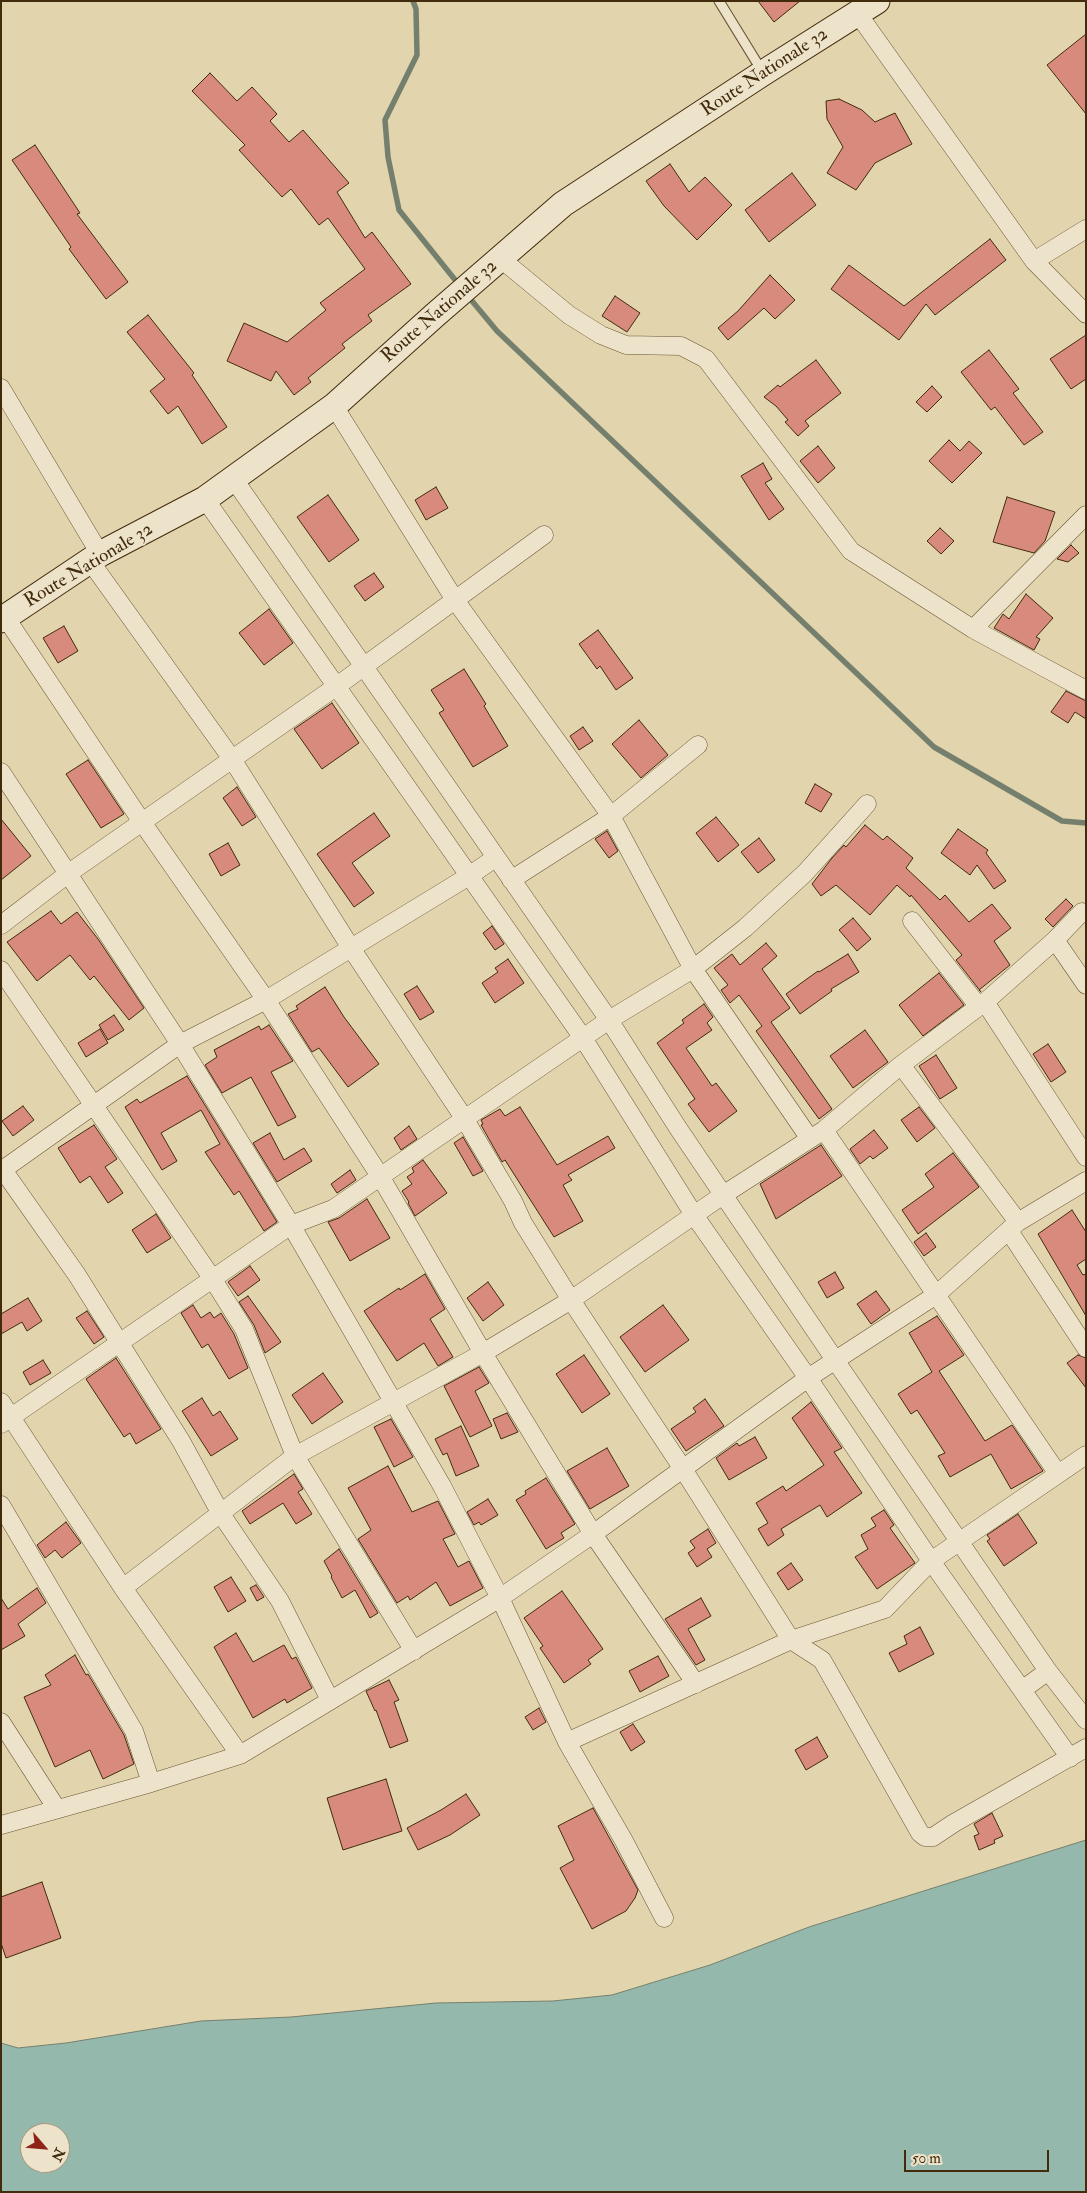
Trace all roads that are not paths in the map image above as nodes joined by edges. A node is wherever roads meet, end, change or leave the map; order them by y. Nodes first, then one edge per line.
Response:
1 (719, 1) edge
2 (867, 8) edge
3 (763, 73) junction
4 (1086, 228) edge
5 (501, 259) junction
6 (1034, 261) junction
7 (1086, 314) edge
8 (1, 388) edge
9 (334, 406) junction
10 (233, 478) junction
11 (205, 499) junction
12 (1086, 515) edge
13 (544, 536) dead end
14 (95, 557) junction
15 (455, 600) junction
16 (3, 619) edge
17 (973, 629) junction
18 (363, 666) junction
19 (337, 686) junction
20 (1086, 690) edge
21 (698, 745) dead end
22 (232, 759) junction
23 (1, 772) edge
24 (867, 804) dead end
25 (611, 816) junction
26 (142, 822) junction
27 (495, 858) junction
28 (69, 873) junction
29 (470, 876) junction
30 (511, 880) junction
31 (1082, 912) dead end
32 (912, 921) dead end
33 (1, 925) edge
34 (1055, 940) junction
35 (351, 948) junction
36 (693, 969) junction
37 (1, 970) edge
38 (1086, 986) edge
39 (266, 1000) junction
40 (982, 1004) junction
41 (609, 1020) junction
42 (583, 1038) junction
43 (180, 1044) junction
44 (901, 1065) junction
45 (95, 1105) junction
46 (464, 1118) junction
47 (817, 1135) junction
48 (1086, 1157) edge
49 (2, 1170) edge
50 (380, 1176) junction
51 (1086, 1181) edge
52 (723, 1194) junction
53 (694, 1215) junction
54 (292, 1225) junction
55 (1013, 1226) junction
56 (212, 1278) junction
57 (936, 1296) junction
58 (570, 1300) junction
59 (119, 1343) junction
60 (1086, 1348) edge
61 (483, 1353) junction
62 (835, 1360) junction
63 (808, 1378) junction
64 (1, 1402) edge
65 (393, 1402) junction
66 (7, 1421) edge
67 (295, 1456) junction
68 (1086, 1456) edge
69 (683, 1469) junction
70 (1058, 1474) junction
71 (1, 1505) edge
72 (221, 1514) junction
73 (593, 1534) junction
74 (960, 1542) junction
75 (931, 1562) junction
76 (123, 1588) junction
77 (500, 1598) junction
78 (791, 1640) junction
79 (414, 1651) junction
80 (1048, 1671) junction
81 (696, 1684) junction
82 (1022, 1690) junction
83 (330, 1700) junction
84 (1086, 1720) edge
85 (1, 1722) edge
86 (567, 1742) junction
87 (1086, 1748) edge
88 (240, 1755) junction
89 (1070, 1758) junction
90 (151, 1783) junction
91 (57, 1809) junction
92 (1, 1825) edge
93 (664, 1918) dead end

1 - 3 lane
2 - 3 street, Route Nationale 32
2 - 6 street
3 - 5 street, Route Nationale 32
4 - 6 street
5 - 9 street, Route Nationale 32
5 - 17 street
6 - 7 street
8 - 14 street
9 - 10 street, Route Nationale 32
9 - 15 street
10 - 11 street, Route Nationale 32
10 - 18 street
11 - 14 street, Route Nationale 32
11 - 19 street
12 - 17 street
13 - 15 street
14 - 16 street, Route Nationale 32
14 - 22 street
15 - 18 street
15 - 25 street
16 - 26 street
17 - 20 street
18 - 19 street
18 - 27 street
19 - 22 street
19 - 29 street
21 - 25 street
22 - 26 street
22 - 35 street
23 - 28 street
24 - 36 street
25 - 30 street
25 - 36 street
26 - 28 street
26 - 39 street
27 - 29 street
27 - 30 street
28 - 33 street
28 - 43 street
29 - 35 street
29 - 42 street
30 - 41 street
31 - 34 street
32 - 40 street
34 - 38 street
34 - 40 street
35 - 39 street
35 - 46 street
36 - 41 street
36 - 47 street
37 - 45 street
39 - 43 street
39 - 50 street
40 - 44 street
40 - 48 street
41 - 42 street
41 - 52 street
42 - 46 street
42 - 53 street
43 - 45 street
43 - 54 street
44 - 47 street
44 - 55 street
45 - 49 street
45 - 56 street
46 - 50 street
46 - 58 street
47 - 52 street
47 - 57 street
49 - 59 street
50 - 54 street
50 - 61 street
51 - 55 street
52 - 53 street
52 - 62 street
53 - 58 street
53 - 63 street
54 - 56 street
54 - 65 street
55 - 57 street
55 - 60 street
56 - 59 street
56 - 67 street
57 - 62 street
57 - 70 street
58 - 61 street
58 - 69 street
59 - 66 street
59 - 72 street
61 - 65 street
61 - 73 street
62 - 63 street
62 - 74 street
63 - 69 street
63 - 75 street
64 - 66 street
65 - 67 street
65 - 77 street
66 - 76 street
67 - 72 street
67 - 79 street
68 - 70 street
69 - 73 street
69 - 78 street
70 - 74 street
71 - 90 street
72 - 76 street
72 - 83 street
73 - 77 street
73 - 81 street
74 - 75 street
74 - 80 street
75 - 78 street
75 - 82 street
76 - 88 street
77 - 79 street
77 - 86 street
78 - 81 street
78 - 89 street
79 - 83 street
80 - 82 street
80 - 84 street
81 - 86 street
82 - 89 street
83 - 88 street
85 - 91 street
86 - 93 street
87 - 89 street
88 - 90 street
90 - 91 street
91 - 92 street

